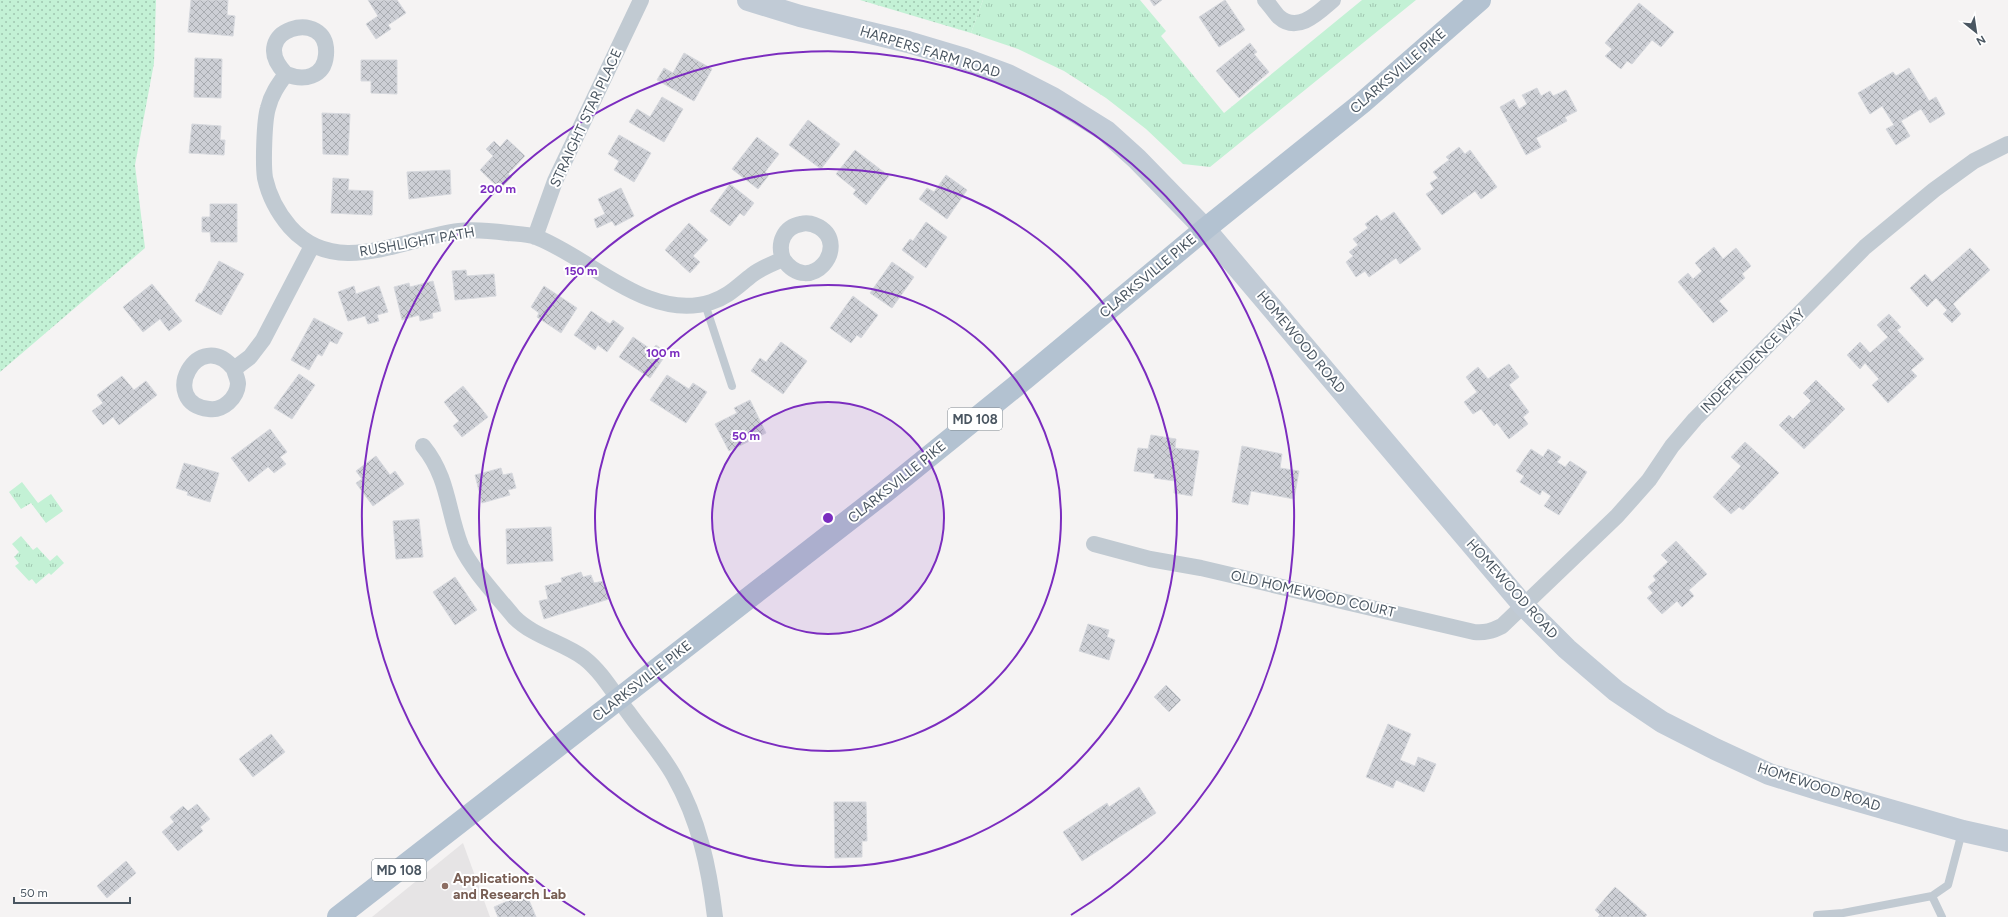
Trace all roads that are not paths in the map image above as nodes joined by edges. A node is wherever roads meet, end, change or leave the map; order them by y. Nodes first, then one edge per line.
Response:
1 (641, 0) edge
2 (748, 0) edge
3 (1265, 0) edge
4 (1333, 0) edge
5 (1480, 0) edge
6 (286, 74) dead end
7 (2008, 144) edge
8 (1205, 228) junction
9 (535, 237) junction
10 (312, 246) junction
11 (783, 259) dead end
12 (705, 304) junction
13 (234, 369) dead end
14 (732, 386) dead end
15 (423, 446) dead end
16 (1094, 544) dead end
17 (1523, 605) junction
18 (618, 700) junction
19 (1963, 831) junction
20 (2008, 841) edge
21 (1932, 896) junction
22 (1818, 915) dead end
23 (338, 917) edge
24 (715, 917) edge
25 (1942, 917) edge

1 - 9 street, STRAIGHT STAR PLACE
2 - 8 street, HARPERS FARM ROAD
3 - 4 street
5 - 8 main road, CLARKSVILLE PIKE / MD 108
6 - 10 street, RUSHLIGHT PATH
7 - 17 street, INDEPENDENCE WAY
8 - 17 street, HOMEWOOD ROAD
8 - 18 main road, CLARKSVILLE PIKE / MD 108
9 - 10 street, RUSHLIGHT PATH
9 - 12 street, RUSHLIGHT PATH
10 - 13 street
11 - 12 street, RUSHLIGHT PATH
12 - 14 lane
15 - 18 street
16 - 17 street, OLD HOMEWOOD COURT
17 - 19 street, HOMEWOOD ROAD
18 - 23 main road, CLARKSVILLE PIKE / MD 108
18 - 24 street
19 - 20 street, HOMEWOOD ROAD
19 - 21 lane
21 - 22 lane
21 - 25 lane

